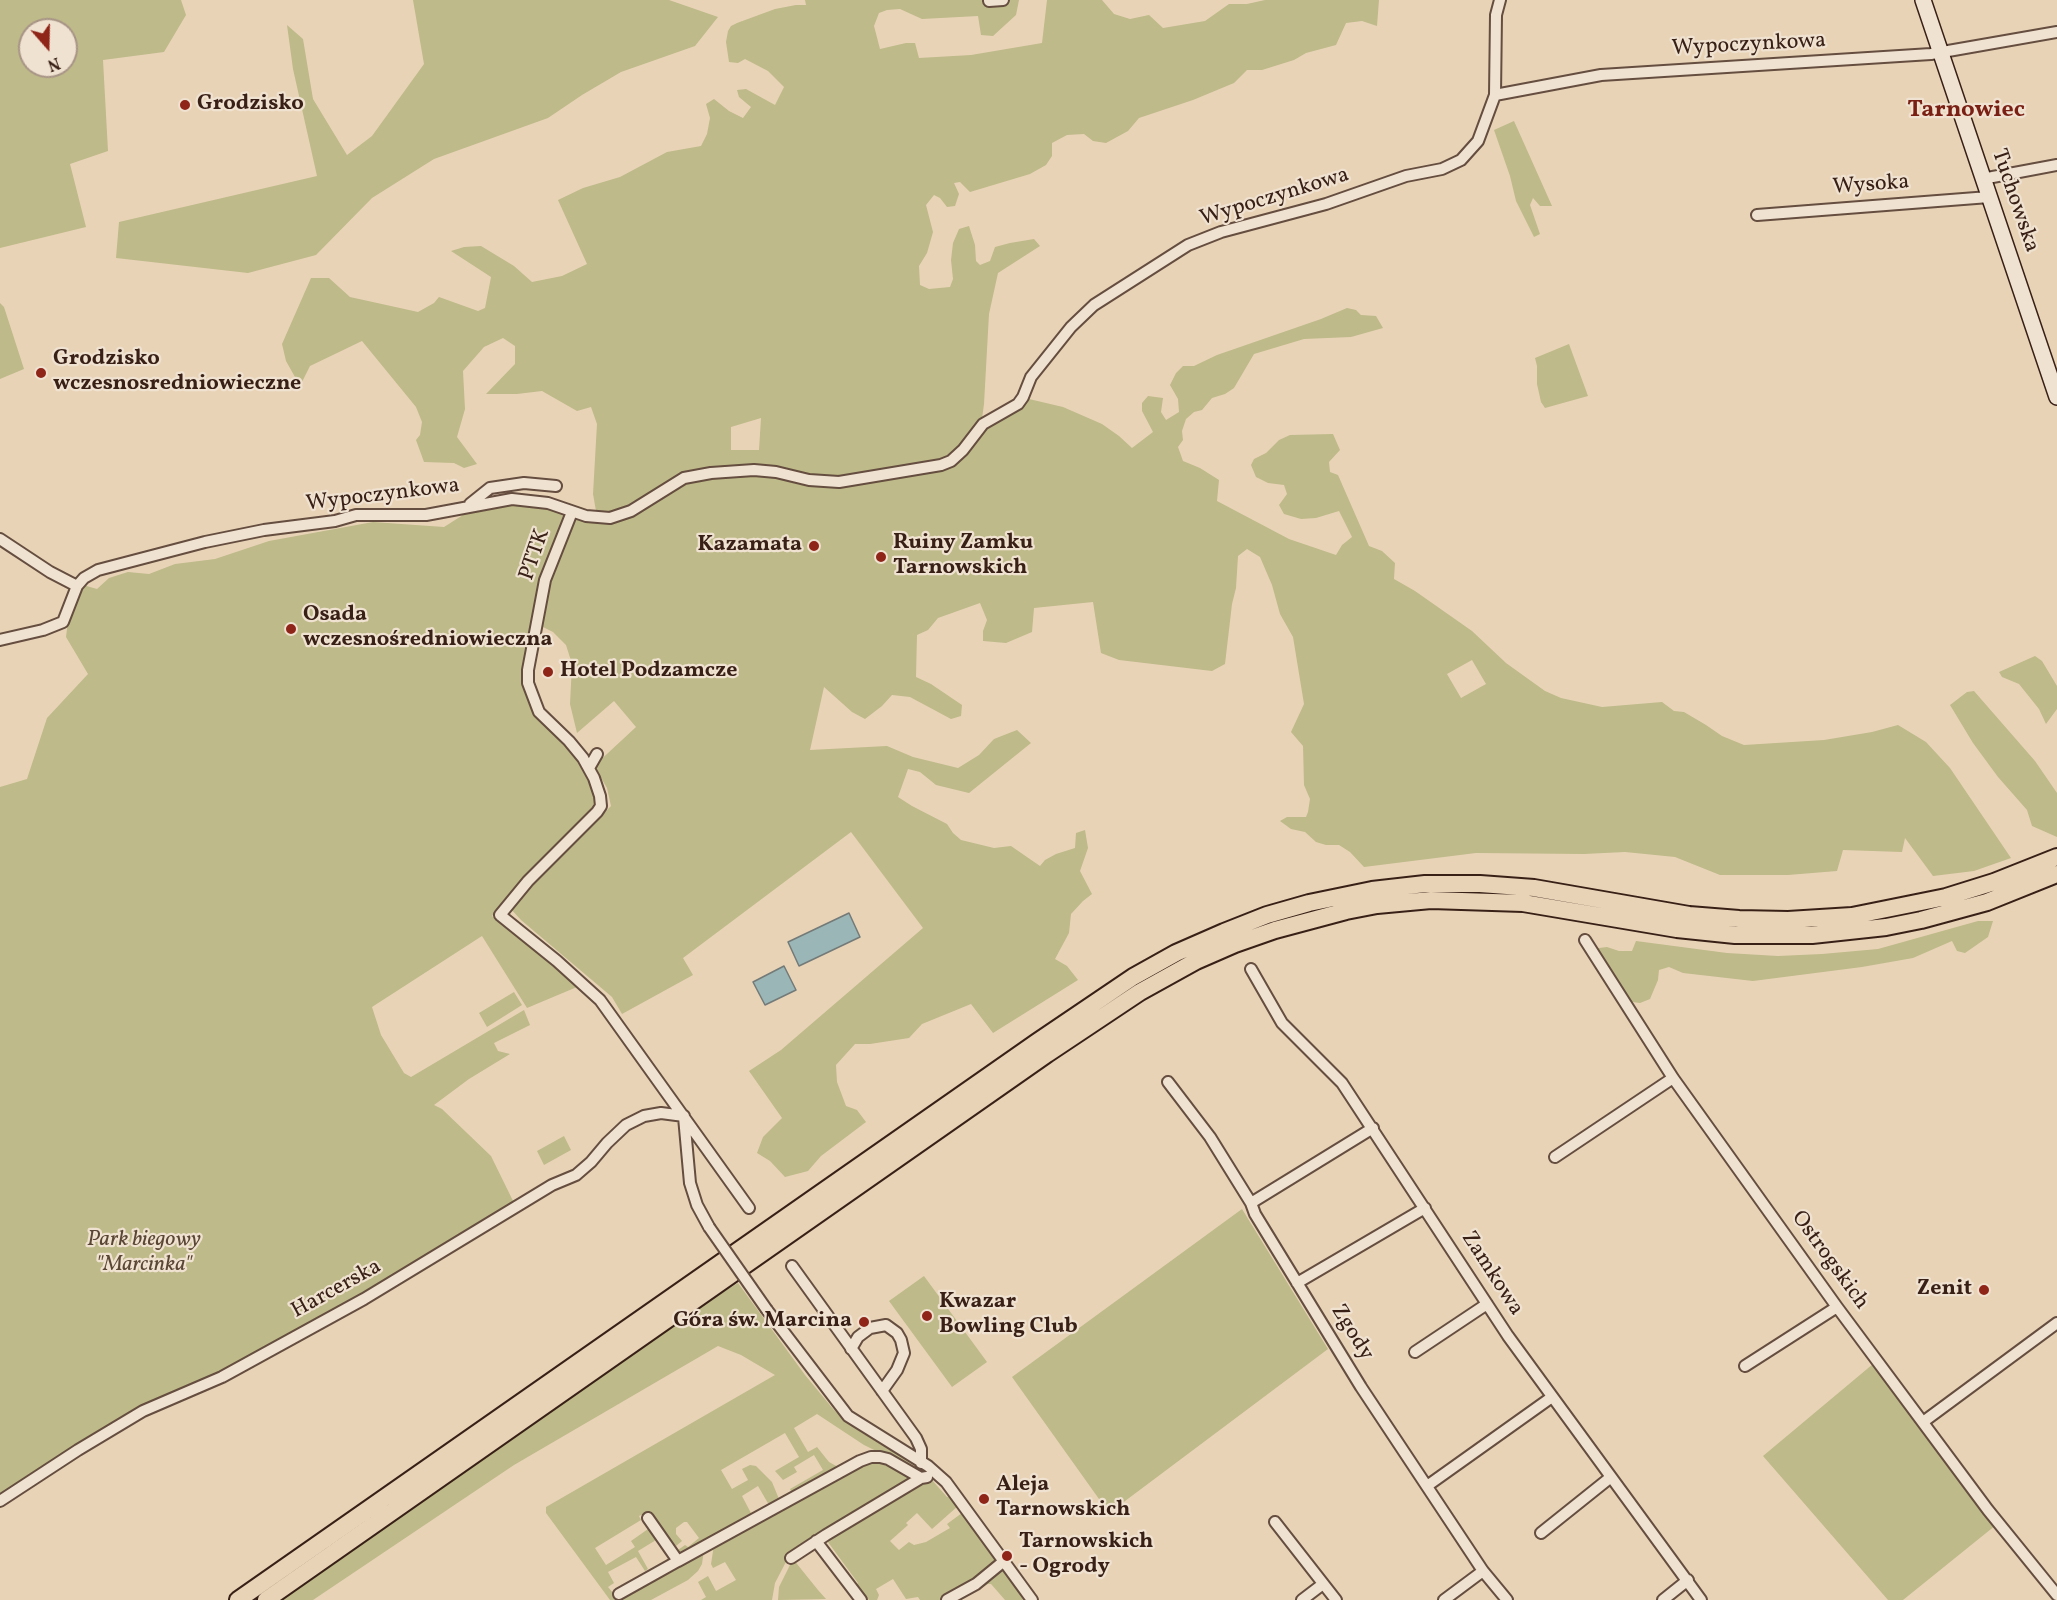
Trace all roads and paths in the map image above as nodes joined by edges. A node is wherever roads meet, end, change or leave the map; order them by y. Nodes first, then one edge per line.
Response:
1 (1003, 0) edge
2 (1500, 0) edge
3 (1923, 0) edge
4 (989, 1) edge
5 (2057, 32) edge
6 (1940, 52) junction
7 (1495, 95) junction
8 (2057, 165) edge
9 (1982, 179) junction
10 (1989, 197) junction
11 (1757, 215) dead end
12 (2057, 397) edge
13 (556, 486) dead end
14 (467, 506) junction
15 (572, 512) junction
16 (0, 539) edge
17 (77, 586) junction
18 (0, 640) edge
19 (597, 754) dead end
20 (589, 768) junction
21 (2057, 857) edge
22 (2057, 874) edge
23 (1585, 940) dead end
24 (1251, 969) dead end
25 (1673, 1078) junction
26 (1168, 1082) dead end
27 (684, 1116) junction
28 (1373, 1128) junction
29 (1556, 1156) dead end
30 (1251, 1203) junction
31 (749, 1208) dead end
32 (1425, 1208) junction
33 (792, 1266) dead end
34 (1297, 1284) junction
35 (1487, 1304) junction
36 (1837, 1306) junction
37 (2057, 1323) edge
38 (851, 1349) junction
39 (1415, 1352) dead end
40 (1745, 1366) dead end
41 (882, 1391) junction
42 (1552, 1397) junction
43 (1923, 1422) junction
44 (921, 1463) junction
45 (935, 1474) junction
46 (1611, 1477) junction
47 (921, 1478) junction
48 (1427, 1486) junction
49 (0, 1501) edge
50 (648, 1518) dead end
51 (1275, 1522) dead end
52 (1541, 1533) dead end
53 (816, 1541) junction
54 (791, 1558) dead end
55 (678, 1561) junction
56 (1004, 1561) junction
57 (1483, 1571) junction
58 (1688, 1580) junction
59 (1323, 1584) junction
60 (620, 1594) dead end
61 (2057, 1595) edge
62 (238, 1600) edge
63 (266, 1600) edge
64 (861, 1600) edge
65 (947, 1600) edge
66 (1032, 1600) edge
67 (1302, 1600) edge
68 (1336, 1600) edge
69 (1444, 1600) edge
70 (1507, 1600) edge
71 (1663, 1600) edge
72 (1701, 1600) edge

1 - 4 street
2 - 7 street
3 - 6 main road, Tuchowska
5 - 6 street, Wypoczynkowa
6 - 7 street, Wypoczynkowa
6 - 9 main road, Tuchowska
7 - 15 street, Wypoczynkowa
8 - 9 street
9 - 10 main road, Tuchowska
10 - 11 street, Wysoka
10 - 12 main road, Tuchowska
13 - 14 street
14 - 15 street, Wypoczynkowa
14 - 17 street, Wypoczynkowa
15 - 20 street, PTTK
16 - 17 street
17 - 18 street
19 - 20 street
20 - 27 street, PTTK
21 - 62 main road
22 - 63 main road
23 - 25 street, Ostrogskich
24 - 28 street, Zamkowa
25 - 29 street
25 - 36 street, Ostrogskich
26 - 30 street, Zgody
27 - 31 street
27 - 44 street, bridge
27 - 49 street, Harcerska
28 - 30 street
28 - 32 street, Zamkowa
30 - 34 street, Zgody
32 - 34 street
32 - 35 street, Zamkowa
33 - 38 street
34 - 48 street, Zgody
35 - 39 street
35 - 42 street, Zamkowa
36 - 40 street
36 - 43 street, Ostrogskich
37 - 43 street
38 - 41 street
38 - 41 street
41 - 44 street
42 - 46 street, Zamkowa
42 - 48 street
43 - 61 street, Ostrogskich
44 - 45 street
45 - 47 street
45 - 56 street
46 - 52 street
46 - 58 street, Zamkowa
47 - 53 street
47 - 55 street
48 - 57 street, Zgody
50 - 55 street
51 - 59 street
53 - 54 street
53 - 64 street
55 - 60 street
56 - 65 street
56 - 66 street
57 - 69 street
57 - 70 street, Zgody
58 - 71 street
58 - 72 street, Zamkowa
59 - 67 street
59 - 68 street

